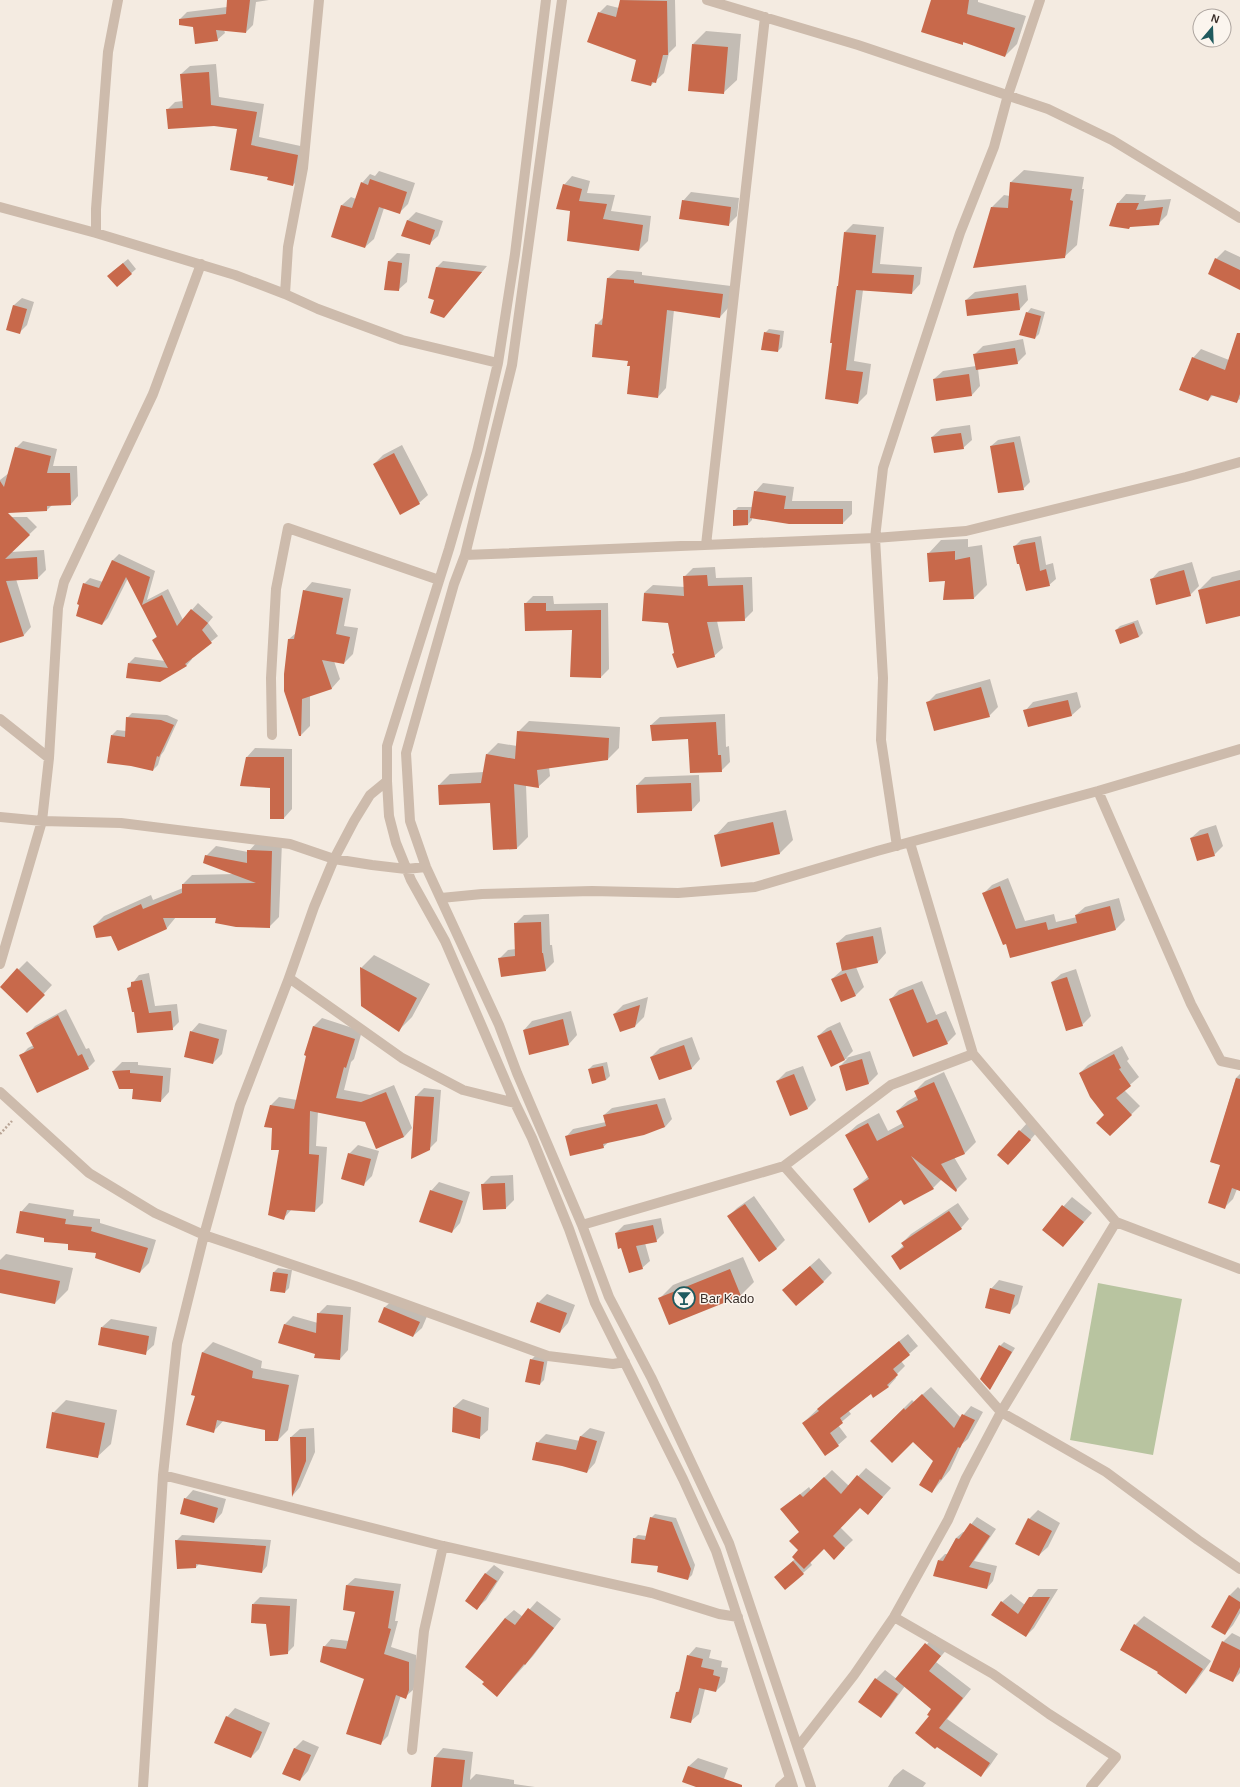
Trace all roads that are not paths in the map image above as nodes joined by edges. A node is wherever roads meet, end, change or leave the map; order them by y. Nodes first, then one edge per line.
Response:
1 (118, 0) edge
2 (319, 0) edge
3 (546, 0) edge
4 (562, 0) edge
5 (707, 0) edge
6 (1040, 0) edge
7 (764, 17) junction
8 (1008, 95) junction
9 (0, 207) edge
10 (1240, 218) edge
11 (96, 233) junction
12 (201, 264) junction
13 (285, 294) junction
14 (498, 363) junction
15 (1240, 462) edge
16 (875, 538) junction
17 (706, 545) junction
18 (465, 555) junction
19 (439, 580) junction
20 (0, 719) edge
21 (272, 735) dead end
22 (1240, 749) edge
23 (49, 758) junction
24 (387, 781) junction
25 (1098, 792) junction
26 (0, 817) edge
27 (42, 821) junction
28 (910, 843) junction
29 (897, 846) junction
30 (334, 859) junction
31 (426, 867) junction
32 (406, 869) junction
33 (441, 898) junction
34 (0, 964) edge
35 (289, 978) junction
36 (974, 1054) junction
37 (1240, 1064) edge
38 (0, 1092) edge
39 (515, 1104) junction
40 (784, 1166) junction
41 (1116, 1222) junction
42 (582, 1225) junction
43 (204, 1235) junction
44 (1240, 1270) edge
45 (625, 1362) junction
46 (1001, 1412) junction
47 (163, 1475) junction
48 (443, 1546) junction
49 (1240, 1569) edge
50 (738, 1617) junction
51 (894, 1617) junction
52 (798, 1747) junction
53 (412, 1750) dead end
54 (791, 1783) edge
55 (143, 1787) edge
56 (780, 1787) edge
57 (811, 1787) edge
58 (1091, 1787) edge

1 - 11 street
2 - 13 street
3 - 14 street
4 - 18 street
5 - 7 street
6 - 8 street
7 - 8 street
7 - 17 street
8 - 10 street
8 - 16 street
9 - 11 street
11 - 12 street
12 - 13 street
12 - 23 street
13 - 14 street
14 - 19 street
15 - 16 street
16 - 17 street
16 - 29 street
17 - 18 street
18 - 31 street
19 - 21 street
19 - 24 street
20 - 23 street
22 - 25 street
23 - 27 street
24 - 30 street
24 - 32 street
25 - 28 street
25 - 37 street
26 - 27 street
27 - 30 street
27 - 34 street
28 - 29 street
28 - 36 street
29 - 33 street
30 - 32 street
30 - 35 street
31 - 32 street
31 - 33 street
32 - 39 street
33 - 42 street
35 - 39 street
35 - 43 street
36 - 40 street
36 - 41 street
38 - 43 street
39 - 45 street
40 - 42 street
40 - 46 street
41 - 44 street
41 - 46 street
42 - 52 street
43 - 45 street
43 - 47 street
45 - 50 street
46 - 49 street
46 - 51 street
47 - 48 street
47 - 55 street
48 - 50 street
48 - 53 street
50 - 54 street
51 - 52 street
51 - 58 street
52 - 57 street
54 - 56 street

